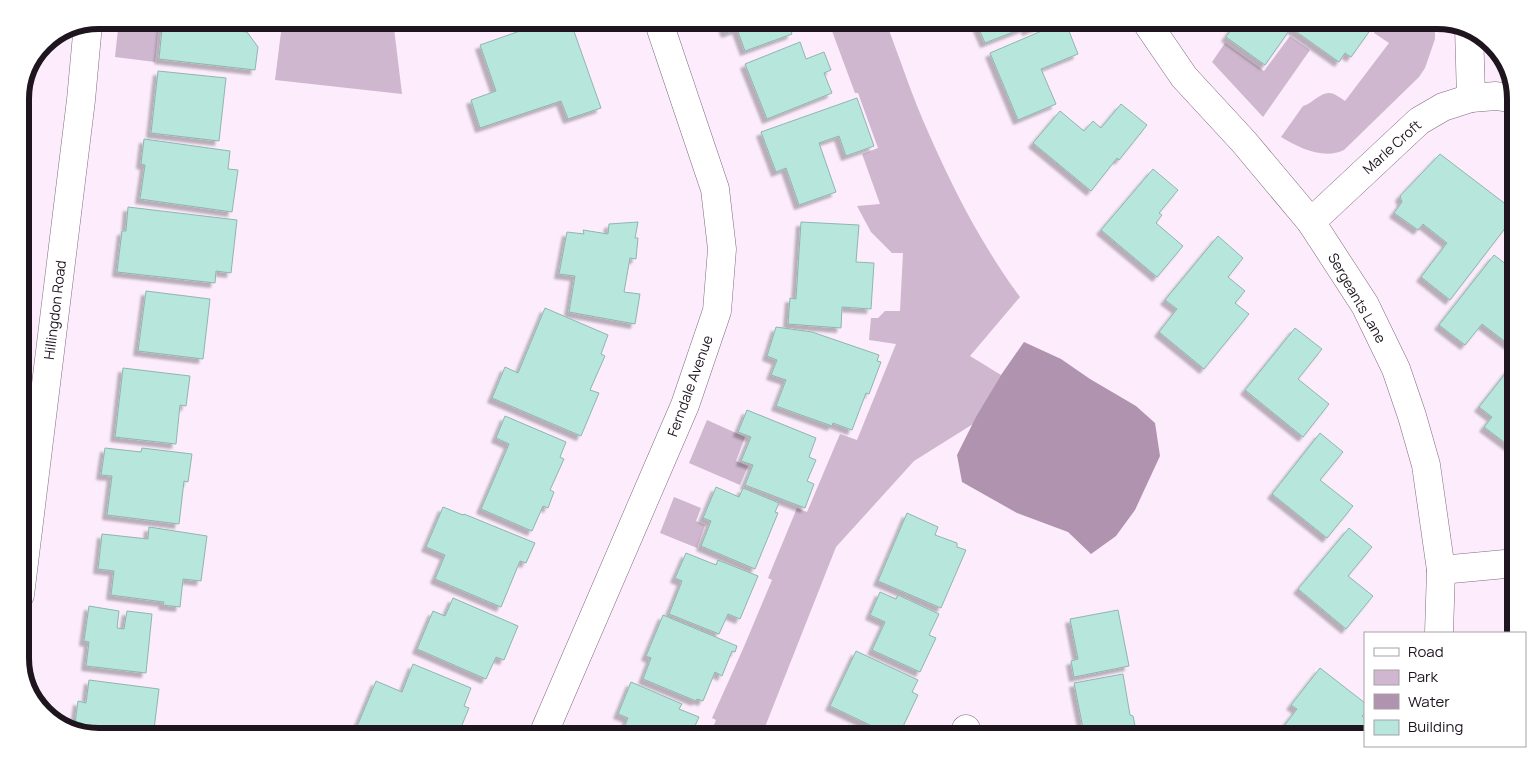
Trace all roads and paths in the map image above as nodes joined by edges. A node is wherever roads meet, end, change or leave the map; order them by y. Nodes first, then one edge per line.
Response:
1 (661, 29) edge
2 (1150, 29) edge
3 (81, 31) edge
4 (1469, 37) edge
5 (1471, 98) junction
6 (1507, 98) edge
7 (1311, 222) junction
8 (29, 512) edge
9 (1507, 564) edge
10 (1441, 570) junction
11 (1439, 632) edge
12 (546, 728) edge

1 - 12 street, Ferndale Avenue
2 - 7 street, Sergeants Lane
3 - 8 street, Hillingdon Road
4 - 5 street
5 - 6 street, Marle Croft
5 - 7 street, Marle Croft
7 - 10 street, Sergeants Lane
9 - 10 street
10 - 11 street, Sergeants Lane

